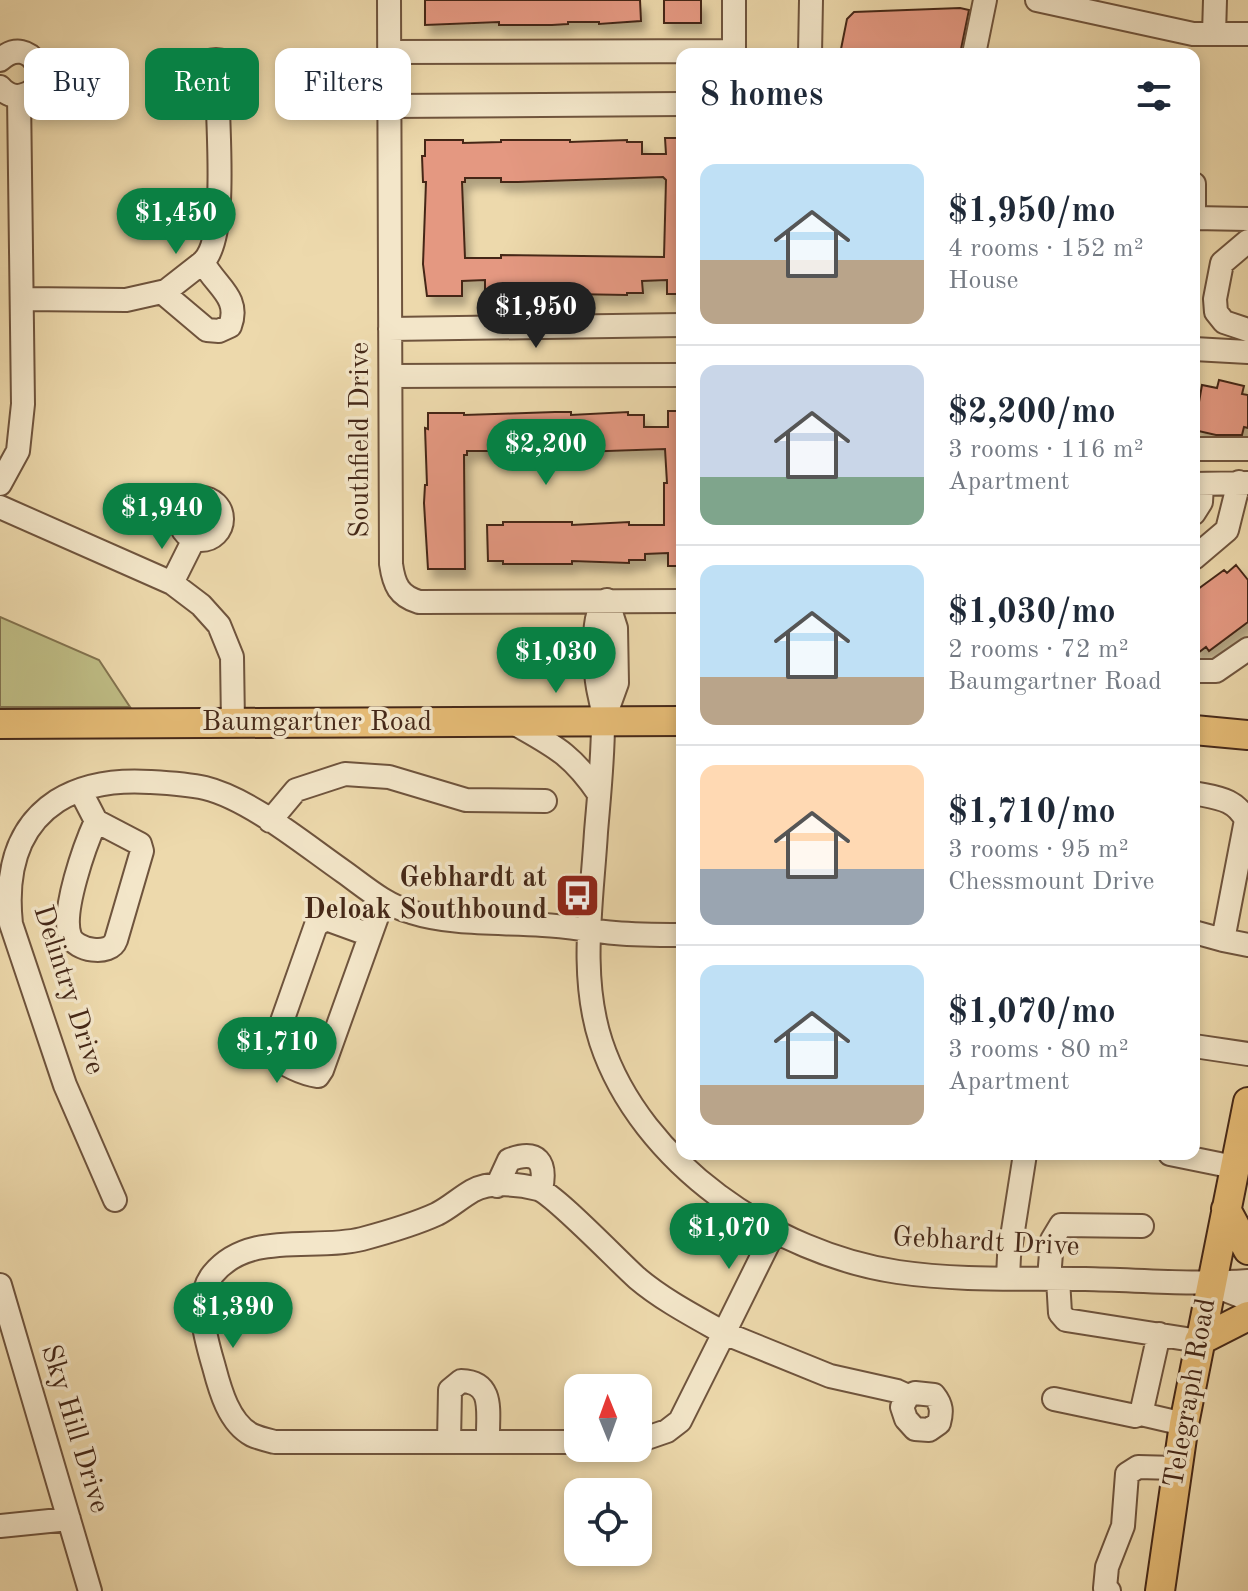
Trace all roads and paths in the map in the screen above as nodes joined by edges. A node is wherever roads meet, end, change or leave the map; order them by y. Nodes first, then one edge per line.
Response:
1 (389, 0) edge
2 (734, 0) edge
3 (811, 0) edge
4 (985, 0) edge
5 (1037, 0) edge
6 (1215, 0) edge
7 (1248, 34) edge
8 (1200, 41) edge
9 (389, 48) edge
10 (734, 48) edge
11 (810, 48) edge
12 (975, 48) edge
13 (411, 52) edge
14 (676, 53) edge
15 (0, 60) edge
16 (9, 92) edge
17 (676, 104) edge
18 (411, 106) edge
19 (218, 120) edge
20 (390, 120) edge
21 (1200, 218) edge
22 (1248, 219) edge
23 (1248, 241) edge
24 (203, 262) junction
25 (162, 292) junction
26 (22, 299) junction
27 (676, 325) edge
28 (390, 329) junction
29 (1248, 330) edge
30 (1200, 350) edge
31 (1248, 352) edge
32 (676, 375) edge
33 (391, 376) junction
34 (1200, 449) edge
35 (1248, 449) edge
36 (1244, 483) edge
37 (0, 484) edge
38 (1200, 484) edge
39 (0, 507) edge
40 (194, 539) dead end
41 (1200, 553) edge
42 (172, 583) junction
43 (607, 600) junction
44 (676, 601) edge
45 (1248, 649) edge
46 (1200, 671) edge
47 (604, 720) junction
48 (510, 721) junction
49 (676, 721) edge
50 (233, 723) junction
51 (0, 724) edge
52 (1200, 731) edge
53 (1248, 735) edge
54 (80, 790) junction
55 (599, 794) junction
56 (1200, 794) edge
57 (545, 801) dead end
58 (96, 821) junction
59 (270, 821) junction
60 (383, 900) junction
61 (590, 931) junction
62 (1200, 934) edge
63 (370, 935) junction
64 (676, 935) edge
65 (1223, 940) junction
66 (1248, 945) edge
67 (1200, 1047) edge
68 (1248, 1054) edge
69 (1248, 1102) edge
70 (676, 1153) edge
71 (685, 1160) edge
72 (1024, 1160) edge
73 (1200, 1160) edge
74 (1234, 1167) junction
75 (497, 1186) junction
76 (541, 1190) junction
77 (115, 1200) dead end
78 (1226, 1209) junction
79 (1142, 1226) dead end
80 (775, 1230) junction
81 (1248, 1250) edge
82 (1008, 1278) junction
83 (1053, 1279) junction
84 (1248, 1281) edge
85 (1210, 1284) junction
86 (0, 1285) edge
87 (1248, 1299) edge
88 (1248, 1316) edge
89 (724, 1333) junction
90 (1159, 1334) junction
91 (1199, 1341) junction
92 (908, 1396) dead end
93 (1054, 1399) dead end
94 (1141, 1414) junction
95 (1184, 1424) junction
96 (652, 1436) edge
97 (488, 1441) junction
98 (449, 1442) junction
99 (564, 1442) edge
100 (1176, 1468) junction
101 (69, 1519) junction
102 (0, 1526) edge
103 (90, 1591) edge
104 (1109, 1591) edge
105 (1160, 1591) edge

1 - 9 street, Southfield Drive
2 - 10 street
3 - 11 street
4 - 12 street
5 - 8 street
6 - 8 street
7 - 8 street
13 - 14 street
15 - 16 street
16 - 26 street
17 - 18 street
19 - 24 street
20 - 28 street, Southfield Drive
21 - 22 street
23 - 29 street
24 - 25 street
24 - 25 street
25 - 26 street
26 - 37 street
27 - 28 street
28 - 33 street, Southfield Drive
30 - 31 street
32 - 33 street
33 - 43 street, Southfield Drive
34 - 35 street
36 - 38 street
36 - 41 street
39 - 42 street
40 - 42 street
42 - 50 street
43 - 44 street, Southfield Drive
43 - 47 street, Gebhardt Drive
45 - 46 street
47 - 48 main road, Baumgartner Road
47 - 49 main road, Baumgartner Road
47 - 55 street, Gebhardt Drive
48 - 50 main road, Baumgartner Road
48 - 55 street
50 - 51 main road, Baumgartner Road
52 - 53 main road
54 - 58 street
54 - 59 street
54 - 77 street, Delintry Drive
55 - 61 street, Gebhardt Drive
56 - 65 street
57 - 59 street
58 - 58 street
59 - 60 street
60 - 61 street
60 - 63 street
61 - 64 street
61 - 70 street, Gebhardt Drive
62 - 65 street
63 - 63 street
65 - 66 street
67 - 68 street
69 - 74 main road, Telegraph Road
71 - 80 street, Gebhardt Drive
72 - 82 street
73 - 74 street
74 - 78 main road, Telegraph Road
75 - 76 street
75 - 76 street
75 - 98 street
76 - 89 street
78 - 81 main road
78 - 85 main road, Telegraph Road
79 - 83 street
80 - 82 street, Gebhardt Drive
80 - 89 street
82 - 83 street, Gebhardt Drive
83 - 85 street, Gebhardt Drive
83 - 90 street
84 - 85 street
85 - 87 street
85 - 91 main road, Telegraph Road
86 - 101 street, Sky Hill Drive
88 - 91 main road
89 - 92 street
89 - 96 street
90 - 91 street
90 - 94 street
91 - 95 main road, Telegraph Road
93 - 94 street
94 - 95 street
95 - 100 main road, Telegraph Road
97 - 98 street
97 - 98 street
97 - 99 street
100 - 104 street
100 - 105 main road, Telegraph Road
101 - 102 street
101 - 103 street, Sky Hill Drive

